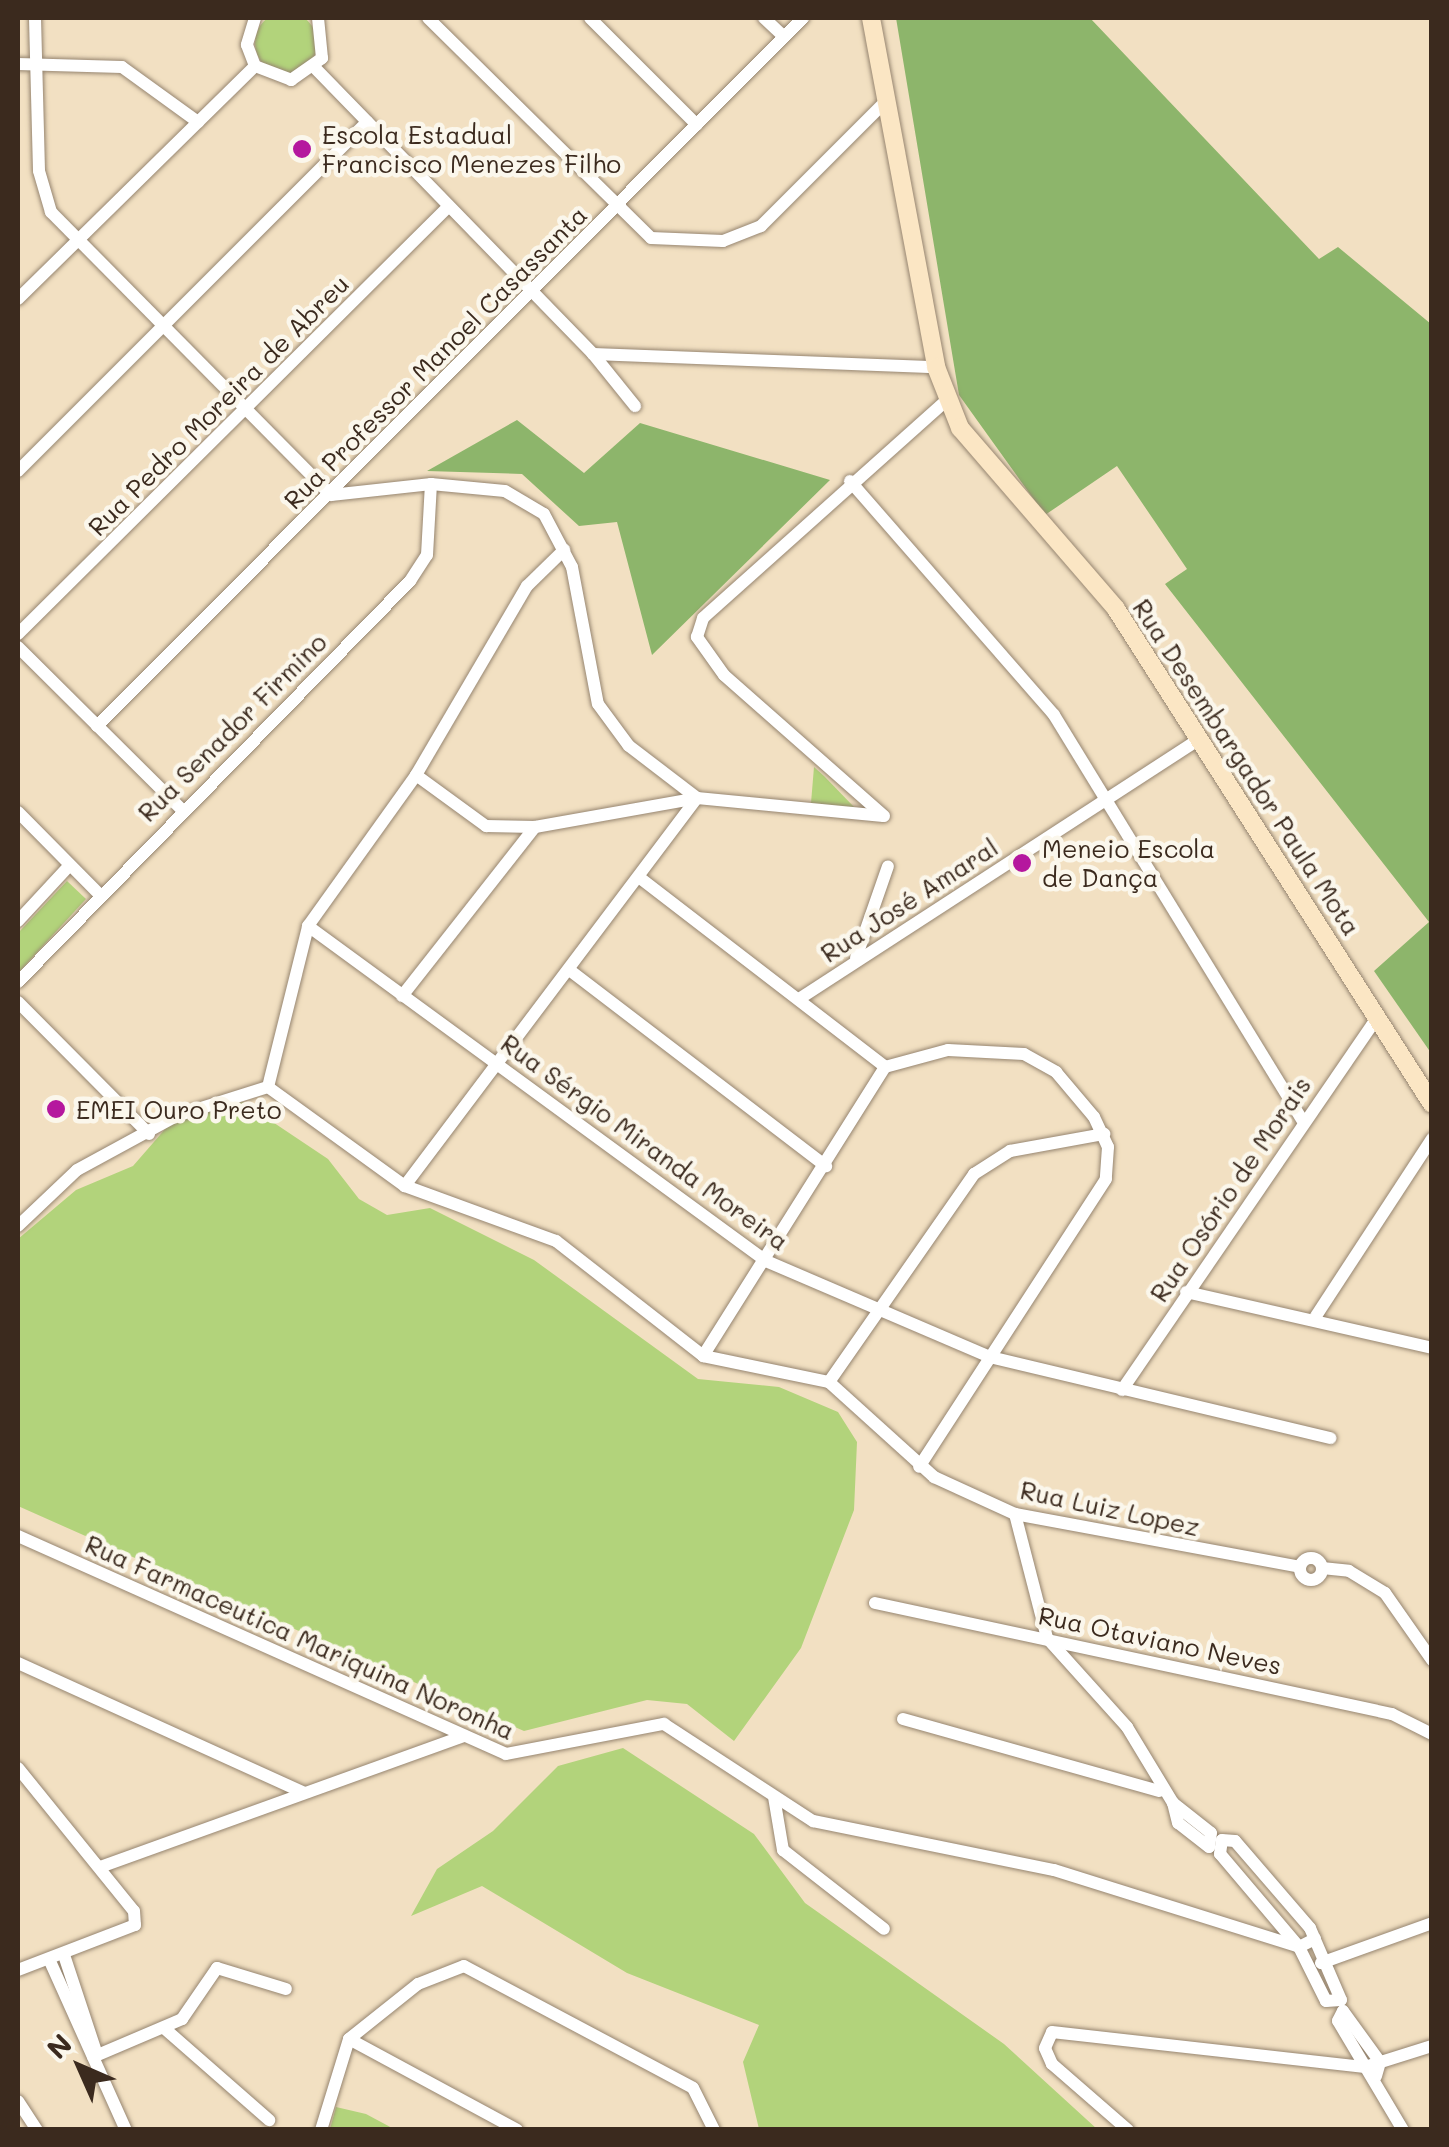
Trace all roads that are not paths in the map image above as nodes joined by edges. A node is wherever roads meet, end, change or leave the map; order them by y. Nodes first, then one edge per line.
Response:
1 (35, 18) edge
2 (255, 18) edge
3 (318, 18) edge
4 (428, 18) edge
5 (590, 18) edge
6 (764, 18) edge
7 (803, 18) edge
8 (871, 18) edge
9 (783, 36) junction
10 (18, 64) edge
11 (36, 65) junction
12 (256, 66) junction
13 (315, 68) junction
14 (885, 102) junction
15 (198, 122) junction
16 (367, 122) junction
17 (697, 125) junction
18 (617, 205) junction
19 (448, 208) junction
20 (77, 240) junction
21 (532, 294) junction
22 (18, 299) edge
23 (161, 326) junction
24 (593, 354) junction
25 (936, 367) junction
26 (948, 399) junction
27 (635, 406) dead end
28 (247, 410) junction
29 (18, 471) edge
30 (850, 482) junction
31 (431, 484) junction
32 (332, 495) junction
33 (564, 550) junction
34 (18, 634) edge
35 (18, 647) edge
36 (97, 726) junction
37 (1196, 742) junction
38 (416, 775) junction
39 (698, 798) junction
40 (1101, 804) junction
41 (181, 809) junction
42 (18, 812) edge
43 (535, 827) junction
44 (70, 866) junction
45 (888, 866) dead end
46 (640, 878) junction
47 (100, 896) junction
48 (18, 921) edge
49 (308, 926) junction
50 (856, 960) junction
51 (572, 972) junction
52 (18, 982) edge
53 (402, 996) junction
54 (799, 999) junction
55 (18, 1002) edge
56 (1378, 1016) junction
57 (500, 1065) junction
58 (885, 1067) junction
59 (268, 1086) junction
60 (1432, 1104) edge
61 (1302, 1120) junction
62 (149, 1134) junction
63 (1104, 1134) junction
64 (1432, 1139) edge
65 (826, 1166) junction
66 (405, 1186) junction
67 (18, 1226) edge
68 (766, 1261) junction
69 (1186, 1292) junction
70 (876, 1311) junction
71 (1316, 1316) junction
72 (1432, 1348) edge
73 (703, 1356) junction
74 (990, 1357) junction
75 (829, 1382) junction
76 (1122, 1390) junction
77 (1330, 1438) dead end
78 (920, 1467) junction
79 (1016, 1514) junction
80 (18, 1536) edge
81 (1322, 1571) junction
82 (1321, 1594) dead end
83 (875, 1603) dead end
84 (1046, 1638) junction
85 (1432, 1660) edge
86 (18, 1663) edge
87 (903, 1718) dead end
88 (1432, 1734) edge
89 (464, 1736) junction
90 (18, 1768) edge
91 (1159, 1792) junction
92 (304, 1793) junction
93 (774, 1798) junction
94 (1173, 1802) dead end
95 (100, 1867) junction
96 (1432, 1923) edge
97 (884, 1929) dead end
98 (1315, 1939) junction
99 (1299, 1947) junction
100 (56, 1957) junction
101 (1327, 1960) junction
102 (20, 1964) edge
103 (1310, 1969) junction
104 (286, 1989) dead end
105 (164, 2028) junction
106 (349, 2038) junction
107 (1432, 2046) edge
108 (95, 2058) junction
109 (1374, 2069) junction
110 (18, 2101) edge
111 (268, 2120) dead end
112 (37, 2130) edge
113 (126, 2130) edge
114 (321, 2130) edge
115 (517, 2130) edge
116 (714, 2130) edge
117 (1128, 2130) edge
118 (1402, 2130) edge

1 - 11 street
2 - 12 street
3 - 13 street
4 - 18 street
5 - 17 street
6 - 9 street
7 - 9 street, Rua Professor Manoel Casassanta
8 - 14 street, Rua Desembargador Paula Mota
9 - 17 street, Rua Professor Manoel Casassanta
10 - 11 street
11 - 15 street
11 - 20 street
12 - 13 street
12 - 15 street
13 - 16 street
14 - 18 street
14 - 25 street, Rua Desembargador Paula Mota
15 - 20 street
16 - 19 street
16 - 23 street
17 - 18 street, Rua Professor Manoel Casassanta
18 - 21 street, Rua Professor Manoel Casassanta
19 - 21 street
19 - 28 street, Rua Pedro Moreira de Abreu
20 - 22 street
20 - 23 street
21 - 24 street
21 - 32 street, Rua Professor Manoel Casassanta
23 - 28 street
23 - 29 street
24 - 25 street
24 - 27 street
25 - 26 street, Rua Desembargador Paula Mota
26 - 30 street
26 - 37 street, Rua Desembargador Paula Mota
28 - 32 street
28 - 34 street, Rua Pedro Moreira de Abreu
30 - 39 street
30 - 40 street
31 - 32 street
31 - 33 street
31 - 41 street, Rua Senador Firmino
32 - 36 street, Rua Professor Manoel Casassanta
33 - 38 street
33 - 39 street
35 - 36 street
36 - 41 street
37 - 40 street, Rua José Amaral
37 - 56 street, Rua Desembargador Paula Mota
38 - 43 street
38 - 49 street
39 - 43 street
39 - 46 street
40 - 50 street, Rua José Amaral
40 - 61 street
41 - 47 street, Rua Senador Firmino
42 - 44 street
43 - 53 street
44 - 47 street
44 - 48 street
45 - 50 street
46 - 51 street
46 - 54 street
47 - 52 street, Rua Senador Firmino
49 - 53 street, Rua Sérgio Miranda Moreira
49 - 59 street
50 - 54 street, Rua José Amaral
51 - 57 street
51 - 65 street
53 - 57 street, Rua Sérgio Miranda Moreira
54 - 58 street
55 - 62 street
56 - 60 street, Rua Desembargador Paula Mota
56 - 61 street, Rua Osório de Morais
57 - 66 street
57 - 68 street, Rua Sérgio Miranda Moreira
58 - 63 street
58 - 65 street
59 - 62 street
59 - 66 street
61 - 69 street, Rua Osório de Morais
62 - 67 street
63 - 70 street
63 - 74 street
64 - 71 street
65 - 68 street
66 - 73 street
68 - 70 street, Rua Sérgio Miranda Moreira
68 - 73 street
69 - 71 street
69 - 76 street, Rua Osório de Morais
70 - 74 street, Rua Sérgio Miranda Moreira
70 - 75 street
71 - 72 street
73 - 75 street
74 - 76 street, Rua Sérgio Miranda Moreira
74 - 78 street
75 - 78 street, Rua Luiz Lopez
76 - 77 street, Rua Sérgio Miranda Moreira
78 - 79 street, Rua Luiz Lopez
79 - 81 street, Rua Luiz Lopez
79 - 84 street
80 - 89 street, Rua Farmaceutica Mariquina Noronha
81 - 82 street
81 - 85 street
83 - 84 street, Rua Otaviano Neves
84 - 88 street, Rua Otaviano Neves
84 - 91 street
86 - 92 street
87 - 91 street
89 - 92 street
89 - 93 street, Rua Farmaceutica Mariquina Noronha
90 - 95 street
91 - 94 street
92 - 95 street
93 - 97 street
93 - 99 street
95 - 100 street
96 - 101 street
98 - 99 street
98 - 99 street
98 - 101 street
99 - 103 street
100 - 102 street
100 - 108 street
101 - 103 street
101 - 103 street
104 - 105 street
105 - 108 street
105 - 111 street
106 - 114 street
106 - 115 street
106 - 116 street
107 - 109 street
108 - 113 street
109 - 117 street
109 - 118 street
110 - 112 street

